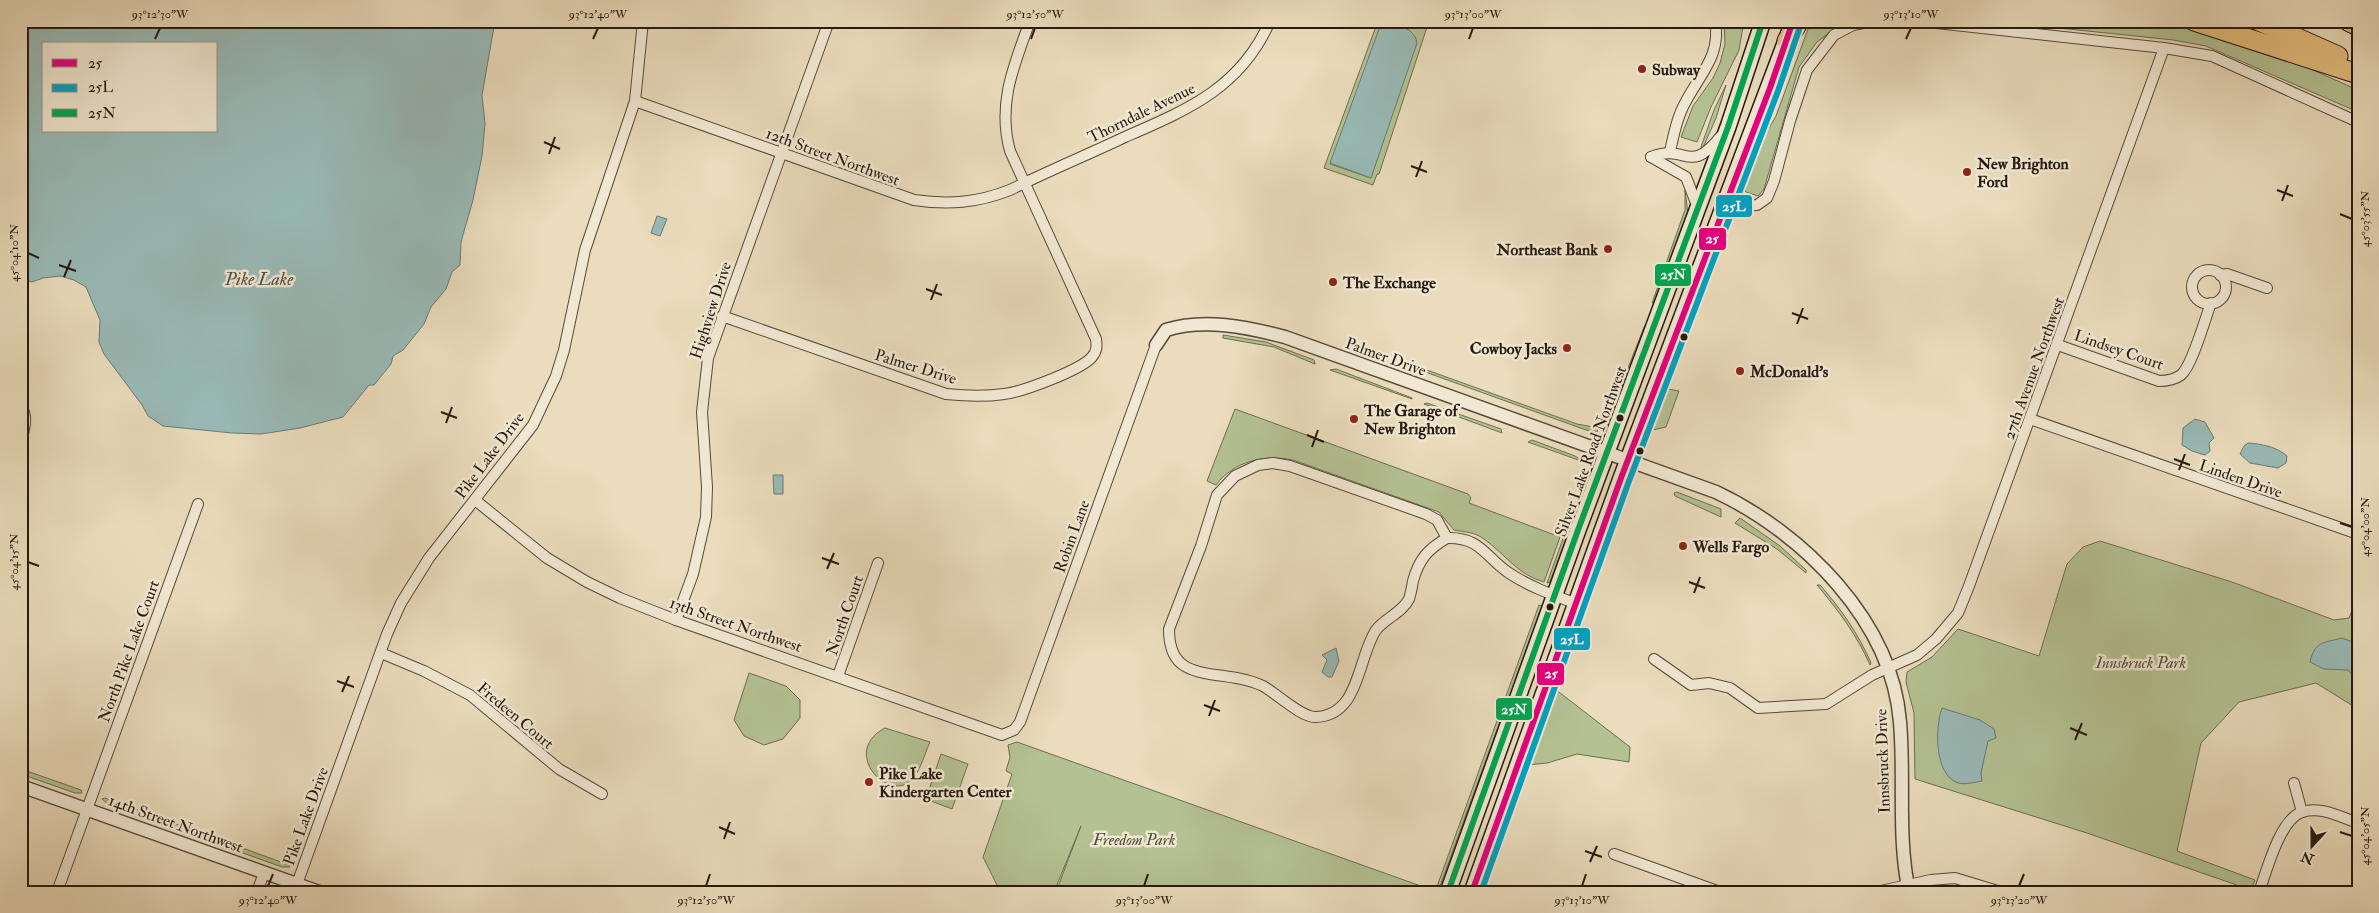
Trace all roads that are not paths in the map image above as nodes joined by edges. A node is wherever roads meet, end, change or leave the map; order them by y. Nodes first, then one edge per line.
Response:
1 (643, 21) edge
2 (830, 21) edge
3 (1030, 21) edge
4 (1270, 21) edge
5 (1715, 21) edge
6 (1763, 21) edge
7 (1793, 21) edge
8 (1799, 21) edge
9 (1873, 21) edge
10 (1918, 21) edge
11 (2194, 21) edge
12 (2259, 21) edge
13 (2348, 21) edge
14 (2358, 26) edge
15 (1787, 41) junction
16 (2164, 48) junction
17 (2358, 64) edge
18 (2358, 74) edge
19 (635, 101) junction
20 (2358, 122) edge
21 (1728, 127) junction
22 (1670, 152) junction
23 (781, 154) junction
24 (1025, 182) junction
25 (1726, 201) junction
26 (1698, 209) junction
27 (2220, 275) junction
28 (2267, 288) dead end
29 (2210, 304) junction
30 (722, 316) junction
31 (1156, 345) joint
32 (2058, 345) junction
33 (23, 409) edge
34 (2030, 419) junction
35 (21, 440) edge
36 (1608, 452) junction
37 (1628, 460) junction
38 (475, 500) junction
39 (198, 504) dead end
40 (2358, 534) edge
41 (1447, 538) junction
42 (878, 563) dead end
43 (1554, 596) junction
44 (1577, 604) junction
45 (676, 620) junction
46 (381, 653) junction
47 (1654, 658) dead end
48 (1888, 668) junction
49 (838, 676) junction
50 (1008, 733) joint
51 (2294, 783) dead end
52 (21, 786) edge
53 (602, 794) dead end
54 (87, 809) junction
55 (2302, 812) junction
56 (2358, 823) edge
57 (1614, 854) dead end
58 (264, 873) junction
59 (297, 884) junction
60 (1908, 889) edge
61 (58, 892) edge
62 (258, 892) edge
63 (319, 892) edge
64 (1448, 892) edge
65 (1472, 892) edge
66 (1720, 892) edge
67 (1876, 892) edge
68 (2000, 892) edge
69 (2259, 892) edge

1 - 19 street, Pike Lake Drive
2 - 23 street, Highview Drive
3 - 24 street
4 - 24 street, Thorndale Avenue
5 - 22 street
6 - 21 main road, Silver Lake Road Northwest
7 - 15 main road
8 - 15 highway
9 - 25 street
10 - 16 street
11 - 18 highway
12 - 17 highway
13 - 14 highway
15 - 25 main road
16 - 20 street
16 - 32 street, 27th Avenue Northwest
19 - 23 street, 12th Street Northwest
19 - 38 street, Pike Lake Drive
21 - 22 street
21 - 26 main road, Silver Lake Road Northwest
22 - 26 street
23 - 24 street, 12th Street Northwest
23 - 30 street, Highview Drive
24 - 30 street, Palmer Drive
25 - 37 main road
26 - 36 main road, Silver Lake Road Northwest
27 - 28 street
27 - 29 street, Lindsey Court
27 - 29 street
29 - 32 street, Lindsey Court
30 - 45 street, Highview Drive
31 - 36 street, Palmer Drive
31 - 50 street, Robin Lane
32 - 34 street, 27th Avenue Northwest
33 - 35 street
34 - 40 street, Linden Drive
34 - 48 street, 27th Avenue Northwest
36 - 37 street, Innsbruck Drive
36 - 43 main road, Silver Lake Road Northwest
37 - 44 main road
37 - 48 street, Innsbruck Drive
38 - 45 street, 13th Street Northwest
38 - 46 street, Pike Lake Drive
39 - 54 street, North Pike Lake Court
41 - 41 street
41 - 43 street
42 - 49 street, North Court
43 - 44 street
43 - 64 main road, Silver Lake Road Northwest
44 - 65 main road
45 - 49 street, 13th Street Northwest
46 - 53 street, Fredeen Court
46 - 59 street, Pike Lake Drive
47 - 48 street, 27th Avenue Northwest
48 - 60 street, Innsbruck Drive
49 - 50 street, 13th Street Northwest
51 - 55 street
52 - 54 street, 14th Street Northwest
54 - 58 street, 14th Street Northwest
54 - 61 street, North Pike Lake Court
55 - 56 street
55 - 69 street
57 - 66 street
58 - 59 street, 14th Street Northwest
58 - 62 street
59 - 63 street, 14th Street Northwest
60 - 67 street
60 - 68 street

